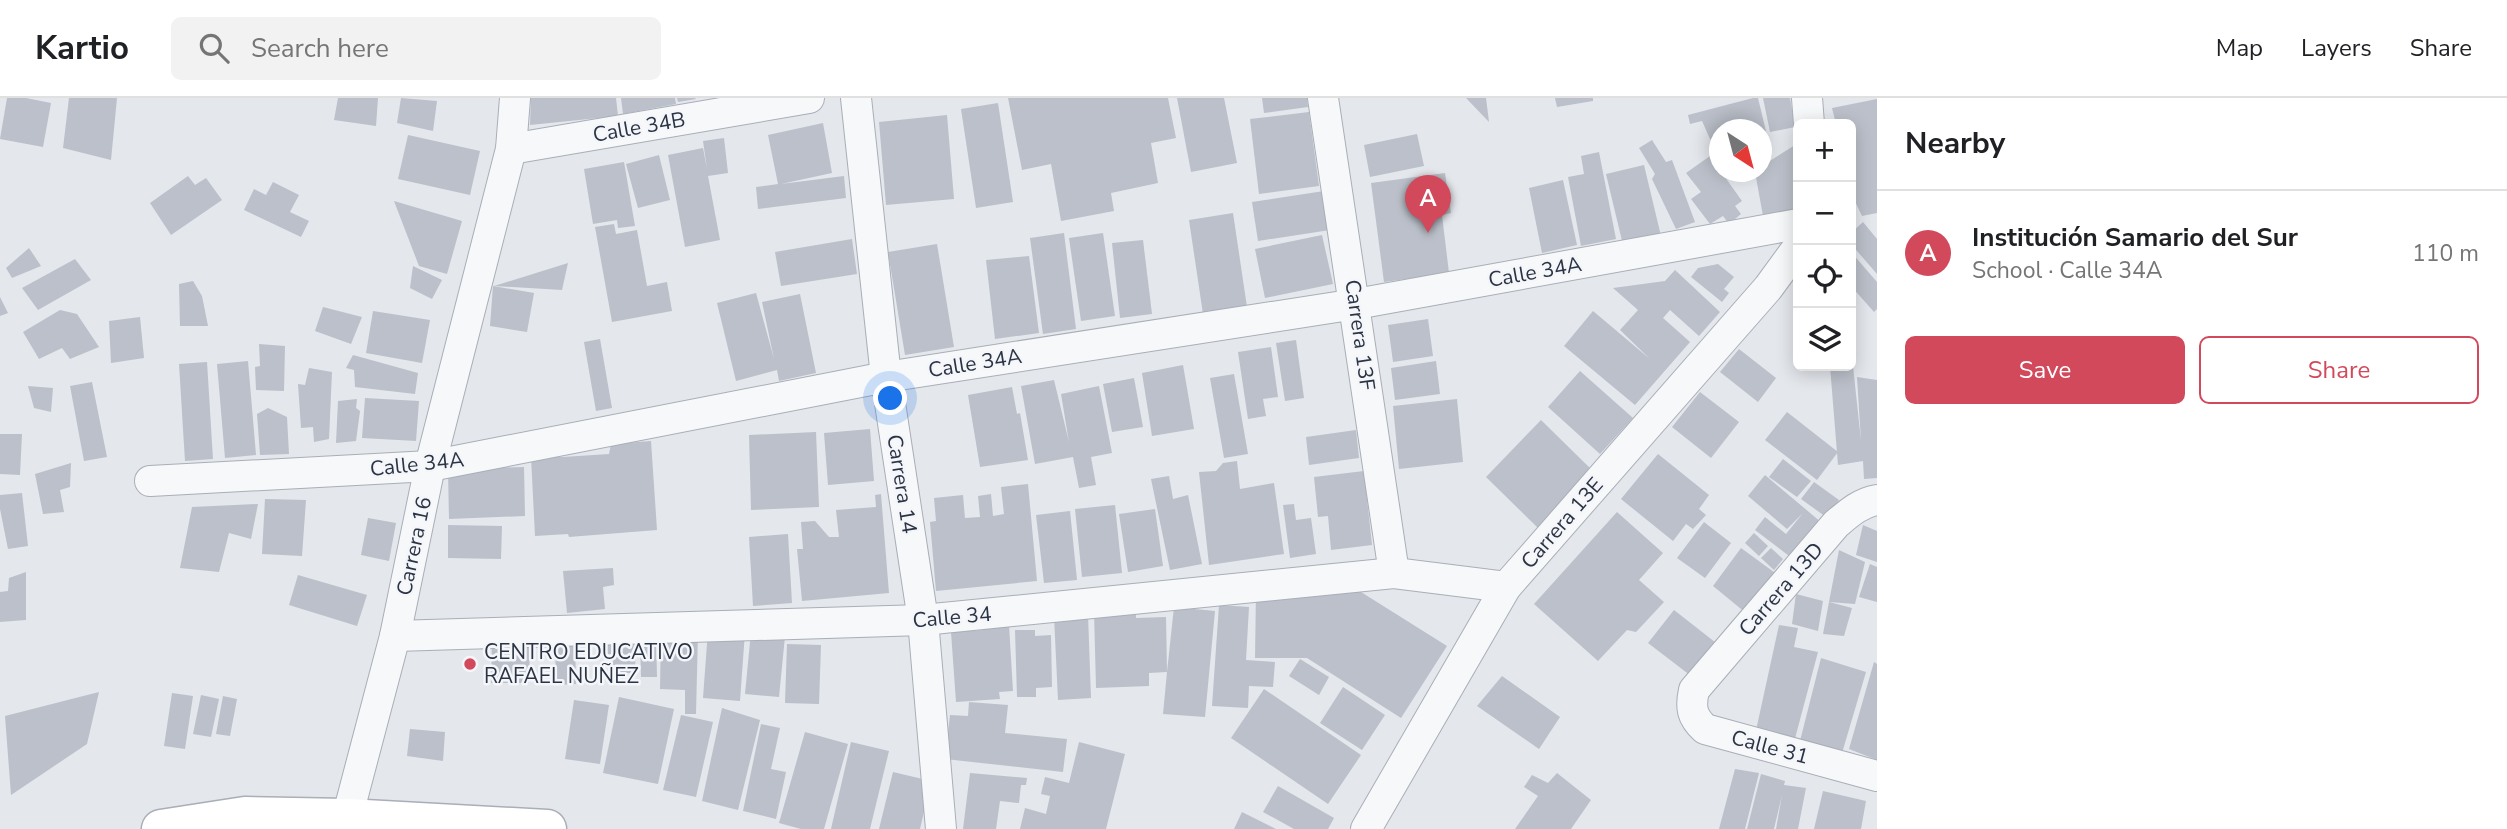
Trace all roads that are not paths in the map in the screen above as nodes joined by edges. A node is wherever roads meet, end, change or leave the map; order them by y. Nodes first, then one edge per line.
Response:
1 (515, 98) edge
2 (809, 98) edge
3 (856, 98) edge
4 (1323, 98) edge
5 (1807, 98) edge
6 (1809, 119) edge
7 (511, 149) junction
8 (1793, 225) edge
9 (1793, 254) edge
10 (1356, 304) junction
11 (886, 377) junction
12 (430, 466) junction
13 (150, 481) dead end
14 (1877, 500) edge
15 (1394, 573) junction
16 (1506, 587) junction
17 (923, 620) junction
18 (395, 636) junction
19 (1694, 690) joint
20 (1877, 776) edge
21 (344, 824) edge
22 (161, 829) edge
23 (547, 829) edge
24 (941, 829) edge
25 (1366, 829) edge

1 - 7 street, Carrera 16
2 - 7 street, Calle 34B
3 - 11 street, Carrera 14
4 - 10 street, Carrera 13F
5 - 6 street
7 - 12 street, Carrera 16
8 - 10 street, Calle 34A
9 - 16 street, Carrera 13E
10 - 11 street, Calle 34A
10 - 15 street, Carrera 13F
11 - 12 street, Calle 34A
11 - 17 street, Carrera 14
12 - 13 street, Calle 34A
12 - 18 street, Carrera 16
14 - 19 street, Carrera 13D
15 - 16 street, Calle 34
15 - 17 street, Calle 34
16 - 25 street, Carrera 13E
17 - 18 street, Calle 34
17 - 24 street, Carrera 14
18 - 21 street, Carrera 16
19 - 20 street, Calle 31
21 - 22 main road
21 - 23 main road

